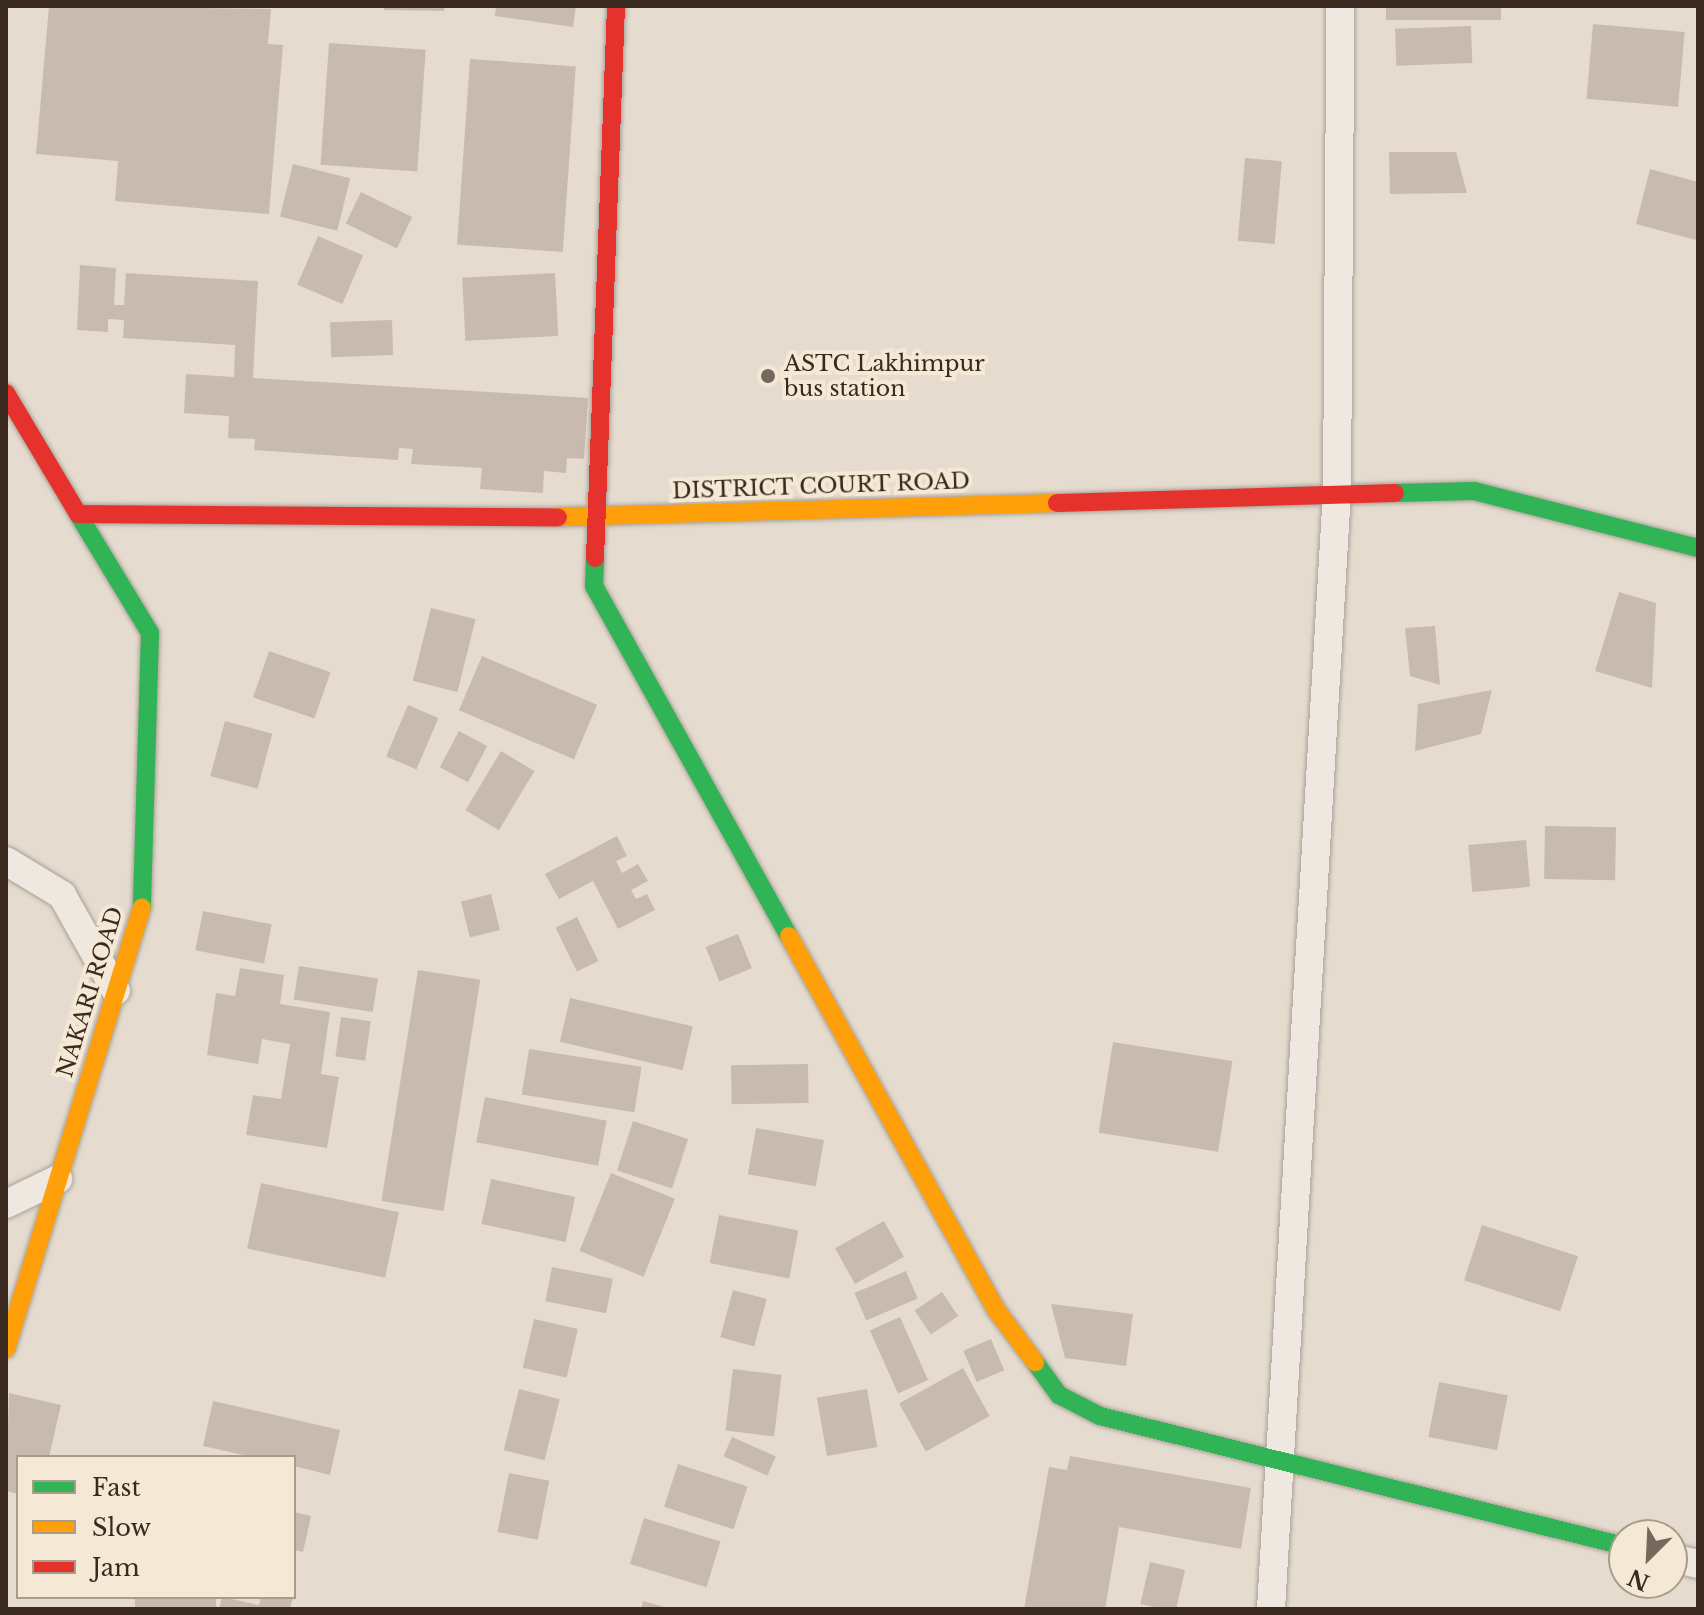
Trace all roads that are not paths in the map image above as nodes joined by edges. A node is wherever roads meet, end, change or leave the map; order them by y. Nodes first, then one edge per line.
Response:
1 (616, 6) edge
2 (1340, 6) edge
3 (6, 393) edge
4 (1337, 493) junction
5 (78, 514) junction
6 (596, 517) junction
7 (1698, 548) edge
8 (6, 861) edge
9 (116, 991) junction
10 (58, 1179) junction
11 (6, 1204) edge
12 (6, 1349) edge
13 (1279, 1463) junction
14 (1608, 1542) edge
15 (1271, 1609) edge

1 - 6 street
2 - 4 street
3 - 5 street
4 - 6 street, DISTRICT COURT ROAD
4 - 7 street, DISTRICT COURT ROAD
4 - 13 street
5 - 6 street, DISTRICT COURT ROAD
5 - 9 street, NAKARI ROAD
6 - 13 street
8 - 9 street
9 - 10 street, NAKARI ROAD
10 - 11 street
10 - 12 street, NAKARI ROAD
13 - 14 street
13 - 15 street

